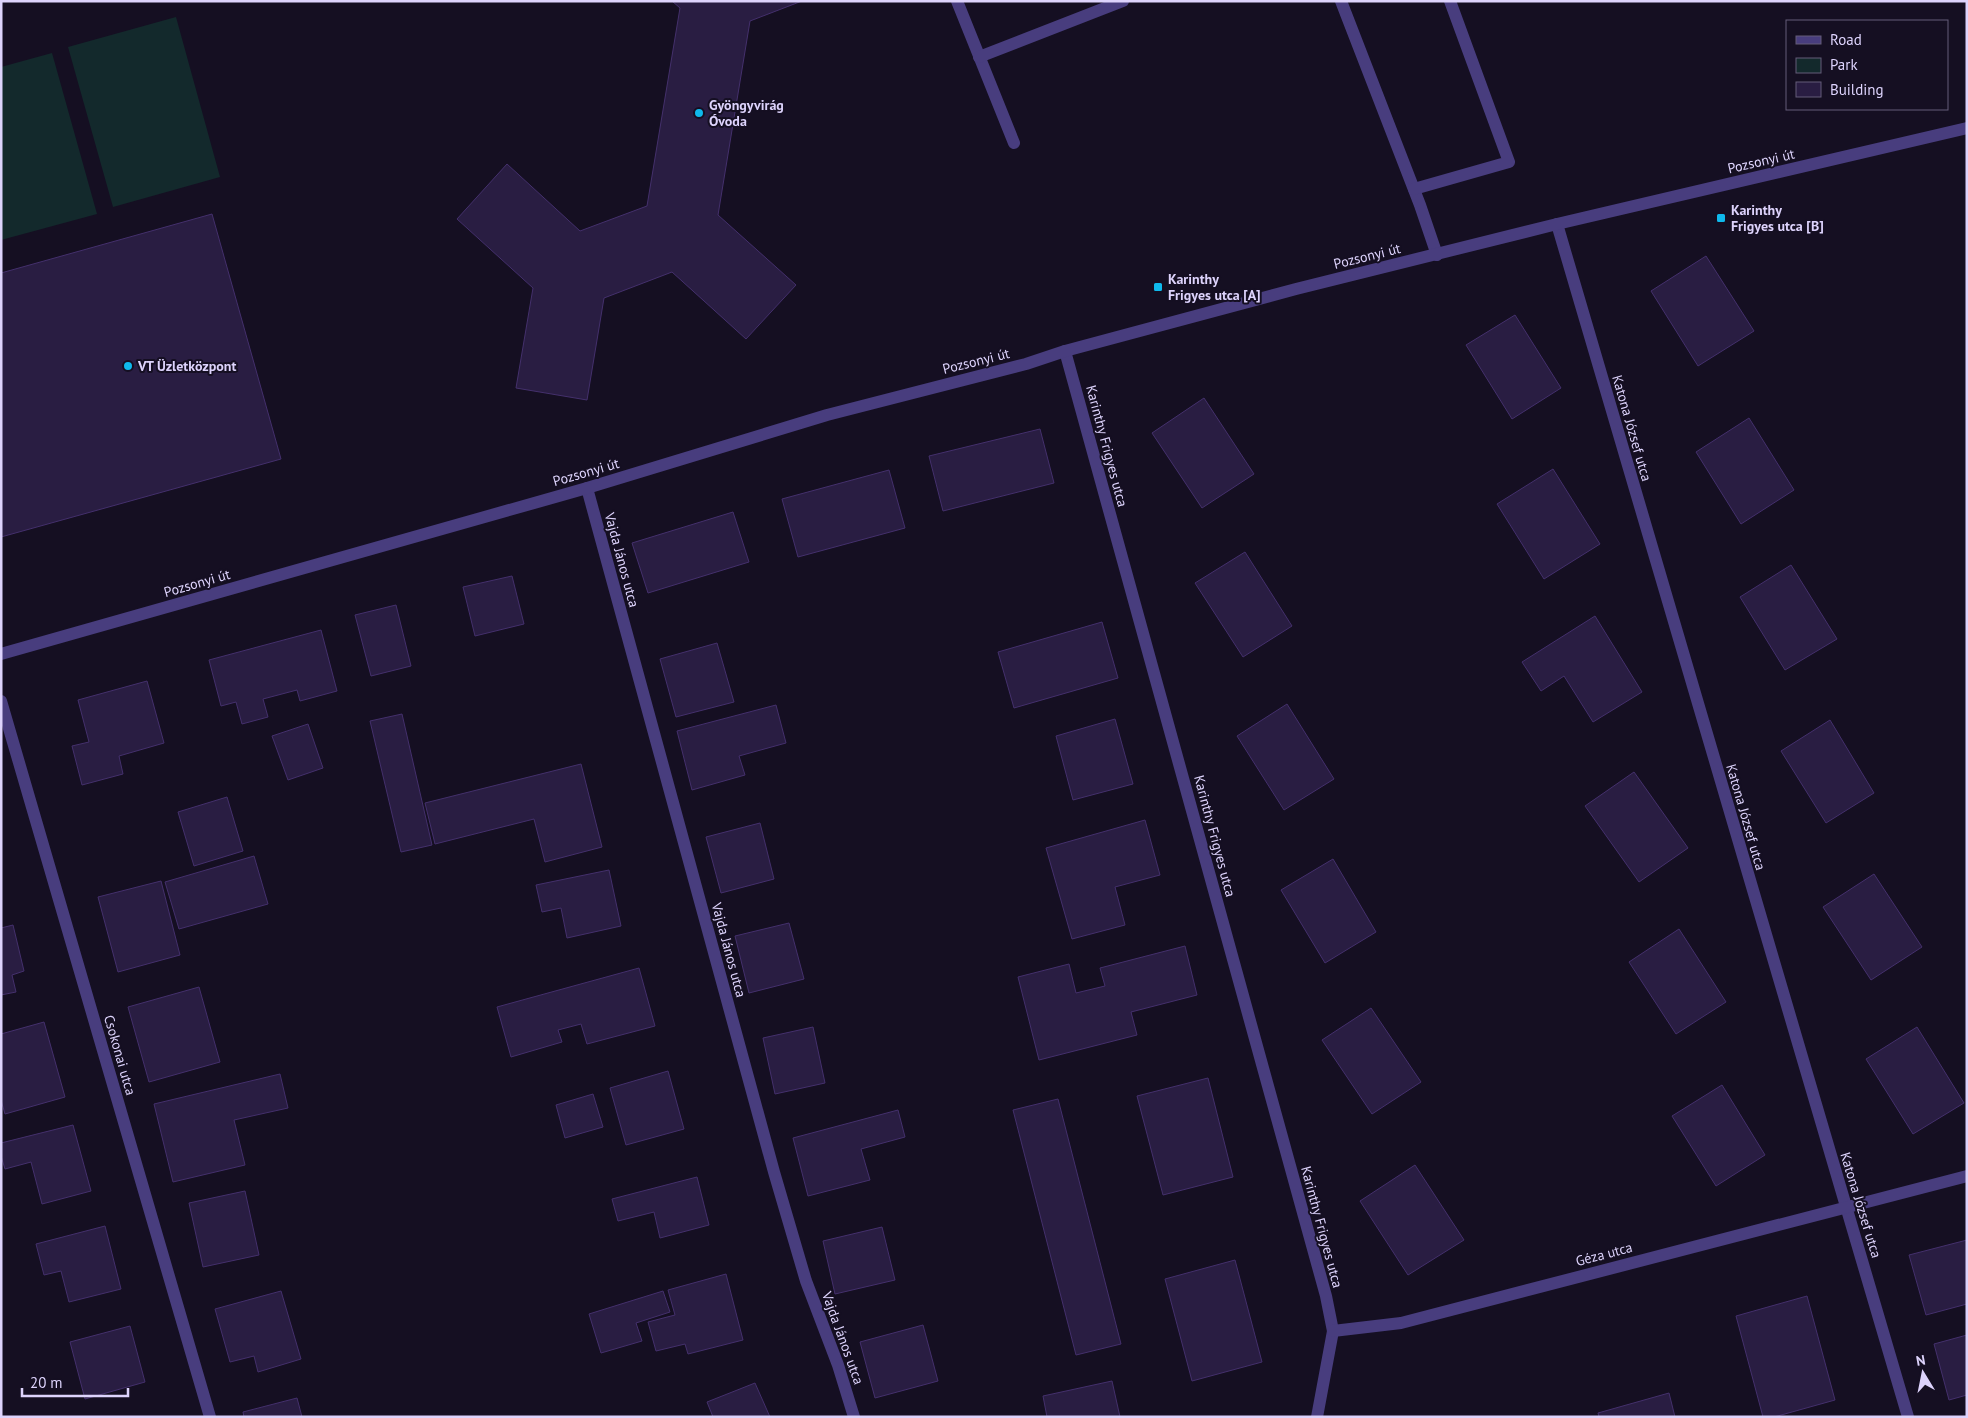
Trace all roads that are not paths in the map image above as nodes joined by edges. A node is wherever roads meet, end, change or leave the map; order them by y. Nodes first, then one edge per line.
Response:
1 (957, 1) edge
2 (1123, 1) edge
3 (1341, 1) edge
4 (1450, 1) edge
5 (979, 57) junction
6 (1967, 128) edge
7 (1014, 143) dead end
8 (1414, 190) junction
9 (1557, 224) junction
10 (1437, 255) junction
11 (1065, 351) junction
12 (586, 488) junction
13 (1, 654) edge
14 (1, 701) edge
15 (1967, 1176) edge
16 (1846, 1207) junction
17 (1333, 1331) junction
18 (210, 1417) edge
19 (854, 1417) edge
20 (1317, 1417) edge
21 (1908, 1417) edge

1 - 5 street
2 - 5 street
3 - 8 street
4 - 8 street
5 - 7 street
6 - 9 street, Pozsonyi út
8 - 10 street
9 - 10 street, Pozsonyi út
9 - 16 street, Katona József utca
10 - 11 street, Pozsonyi út
11 - 12 street, Pozsonyi út
11 - 17 street, Karinthy Frigyes utca
12 - 13 street, Pozsonyi út
12 - 19 street, Vajda János utca
14 - 18 street, Csokonai utca
15 - 16 street, Géza utca
16 - 17 street, Géza utca
16 - 21 street, Katona József utca
17 - 20 street

